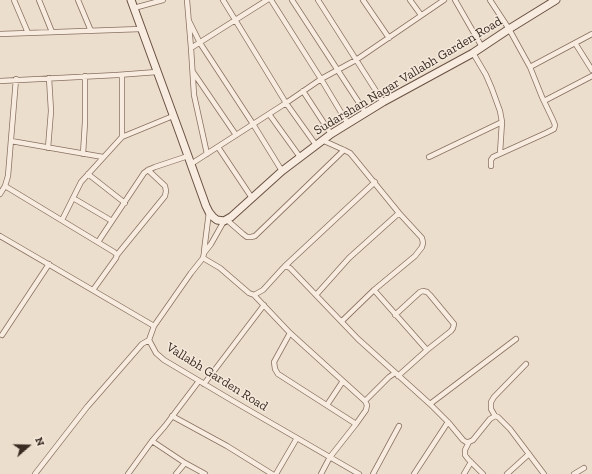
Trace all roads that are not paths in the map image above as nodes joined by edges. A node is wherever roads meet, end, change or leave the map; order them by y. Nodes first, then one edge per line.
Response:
1 (14, 0) edge
2 (39, 0) edge
3 (78, 0) edge
4 (131, 0) edge
5 (163, 0) edge
6 (187, 0) edge
7 (223, 0) edge
8 (268, 0) edge
9 (271, 0) edge
10 (292, 0) edge
11 (318, 0) edge
12 (363, 0) edge
13 (410, 0) edge
14 (444, 0) edge
15 (455, 0) edge
16 (490, 0) edge
17 (556, 0) edge
18 (134, 8) junction
19 (421, 15) junction
20 (235, 20) junction
21 (189, 21) junction
22 (141, 29) junction
23 (509, 29) junction
24 (91, 30) junction
25 (52, 32) junction
26 (28, 33) junction
27 (0, 34) edge
28 (592, 34) edge
29 (389, 38) junction
30 (200, 42) junction
31 (575, 43) junction
32 (482, 47) junction
33 (191, 48) junction
34 (473, 53) junction
35 (356, 60) junction
36 (530, 67) junction
37 (192, 70) junction
38 (337, 70) junction
39 (592, 70) edge
40 (157, 72) junction
41 (122, 75) junction
42 (85, 76) junction
43 (592, 76) edge
44 (48, 78) junction
45 (16, 79) junction
46 (321, 79) junction
47 (0, 81) edge
48 (303, 91) junction
49 (544, 101) junction
50 (383, 102) junction
51 (286, 103) junction
52 (365, 112) junction
53 (269, 114) junction
54 (173, 116) junction
55 (502, 122) junction
56 (253, 124) junction
57 (348, 124) junction
58 (331, 134) junction
59 (236, 135) junction
60 (122, 137) junction
61 (322, 140) junction
62 (11, 142) junction
63 (316, 145) junction
64 (218, 147) junction
65 (48, 148) junction
66 (344, 150) junction
67 (500, 153) junction
68 (83, 154) junction
69 (207, 154) junction
70 (188, 156) junction
71 (104, 157) junction
72 (300, 157) junction
73 (429, 157) dead end
74 (191, 164) junction
75 (491, 166) dead end
76 (148, 170) junction
77 (282, 171) junction
78 (88, 174) junction
79 (375, 182) junction
80 (5, 186) junction
81 (0, 194) edge
82 (73, 198) junction
83 (252, 198) junction
84 (125, 202) junction
85 (209, 212) junction
86 (399, 212) junction
87 (62, 220) junction
88 (225, 220) junction
89 (112, 221) junction
90 (0, 236) edge
91 (98, 242) junction
92 (116, 255) junction
93 (204, 256) junction
94 (49, 264) junction
95 (286, 266) junction
96 (93, 290) junction
97 (374, 290) junction
98 (316, 295) junction
99 (254, 296) junction
100 (264, 305) junction
101 (395, 314) junction
102 (342, 321) junction
103 (154, 326) junction
104 (290, 333) junction
105 (2, 335) dead end
106 (516, 339) dead end
107 (149, 340) junction
108 (427, 350) junction
109 (526, 364) dead end
110 (397, 374) junction
111 (343, 381) junction
112 (201, 383) junction
113 (365, 401) junction
114 (430, 404) junction
115 (327, 405) junction
116 (172, 416) junction
117 (495, 416) junction
118 (448, 422) junction
119 (356, 424) junction
120 (399, 426) dead end
121 (297, 438) junction
122 (152, 441) junction
123 (470, 442) junction
124 (529, 454) junction
125 (330, 457) junction
126 (471, 462) junction
127 (185, 463) junction
128 (584, 468) dead end
129 (35, 474) edge
130 (128, 474) edge
131 (176, 474) edge
132 (205, 474) edge
133 (272, 474) edge
134 (276, 474) edge
135 (321, 474) edge
136 (359, 474) edge
137 (373, 474) edge
138 (414, 474) edge
139 (464, 474) edge
140 (483, 474) edge
141 (507, 474) edge
142 (544, 474) edge
143 (574, 474) edge

1 - 26 street
2 - 25 street
3 - 24 street
4 - 18 street
5 - 18 street
6 - 21 street
7 - 20 street
8 - 20 street
9 - 46 street
10 - 38 street
11 - 35 street
12 - 29 street
13 - 19 street
14 - 19 street
15 - 32 street
16 - 23 street
17 - 23 street, Sudarshan Nagar Vallabh Garden Road
18 - 22 street
19 - 29 street
20 - 30 street
20 - 51 street
21 - 30 street
21 - 33 street
22 - 24 street
22 - 40 street
23 - 32 street, Sudarshan Nagar Vallabh Garden Road
23 - 36 street
24 - 25 street
25 - 26 street
26 - 27 street
28 - 31 street
29 - 35 street
30 - 33 street
30 - 56 street
31 - 36 street
31 - 39 street
32 - 34 street, Sudarshan Nagar Vallabh Garden Road
33 - 37 street
34 - 50 street, Sudarshan Nagar Vallabh Garden Road
34 - 55 street
35 - 38 street
35 - 50 street
36 - 49 street
37 - 59 street
37 - 69 street
38 - 46 street
38 - 52 street
40 - 41 street
40 - 54 street
41 - 42 street
41 - 60 street
42 - 44 street
42 - 68 street
43 - 49 street
44 - 45 street
44 - 65 street
45 - 47 street
45 - 62 street
46 - 48 street
46 - 57 street
48 - 51 street
48 - 58 street
49 - 67 street
50 - 52 street, Sudarshan Nagar Vallabh Garden Road
51 - 53 street
51 - 63 street
52 - 57 street, Sudarshan Nagar Vallabh Garden Road
53 - 56 street
53 - 72 street
54 - 60 street
54 - 70 street
55 - 67 street
55 - 73 street
56 - 59 street
56 - 77 street
57 - 58 street, Sudarshan Nagar Vallabh Garden Road
58 - 61 street, Sudarshan Nagar Vallabh Garden Road
59 - 64 street
60 - 71 street
61 - 63 street, Sudarshan Nagar Vallabh Garden Road
61 - 66 street
62 - 65 street
62 - 80 street
63 - 72 street, Sudarshan Nagar Vallabh Garden Road
64 - 69 street
64 - 83 street
65 - 68 street
66 - 79 street
66 - 88 street
67 - 75 street
68 - 71 street
69 - 74 street
70 - 74 street
70 - 76 street
71 - 78 street
72 - 77 street, Sudarshan Nagar Vallabh Garden Road
74 - 85 street
76 - 84 street
76 - 92 street
77 - 83 street, Sudarshan Nagar Vallabh Garden Road
78 - 82 street
78 - 84 street
79 - 86 street
79 - 95 street
80 - 81 street
80 - 87 street
82 - 87 street
82 - 89 street
83 - 88 street, Sudarshan Nagar Vallabh Garden Road
84 - 89 street
85 - 88 street
85 - 93 street
86 - 97 street
86 - 98 street
87 - 91 street
88 - 93 street, Vallabh Garden Road
89 - 91 street
90 - 94 street
91 - 92 street
92 - 96 street
93 - 99 street
93 - 103 street, Vallabh Garden Road
94 - 96 street
94 - 105 street
95 - 98 street
95 - 99 street
96 - 103 street
97 - 101 street
97 - 102 street
98 - 102 street
99 - 100 street
100 - 104 street
100 - 112 street
101 - 108 street
101 - 108 street
102 - 110 street
103 - 107 street, Vallabh Garden Road
104 - 111 street
104 - 115 street
106 - 114 street
107 - 112 street, Vallabh Garden Road
107 - 129 street
108 - 110 street
109 - 117 street
110 - 113 street
110 - 114 street
111 - 113 street
111 - 115 street
112 - 116 street
112 - 121 street, Vallabh Garden Road
113 - 119 street
114 - 118 street
115 - 119 street
116 - 122 street
116 - 133 street
117 - 123 street
117 - 124 street
118 - 123 street
118 - 138 street
119 - 125 street
120 - 137 street
121 - 125 street, Vallabh Garden Road
121 - 134 street
122 - 127 street
122 - 130 street
123 - 126 street
124 - 141 street
124 - 142 street
125 - 135 street
125 - 136 street, Vallabh Garden Road
126 - 139 street
126 - 140 street
127 - 131 street
127 - 132 street
128 - 143 street

